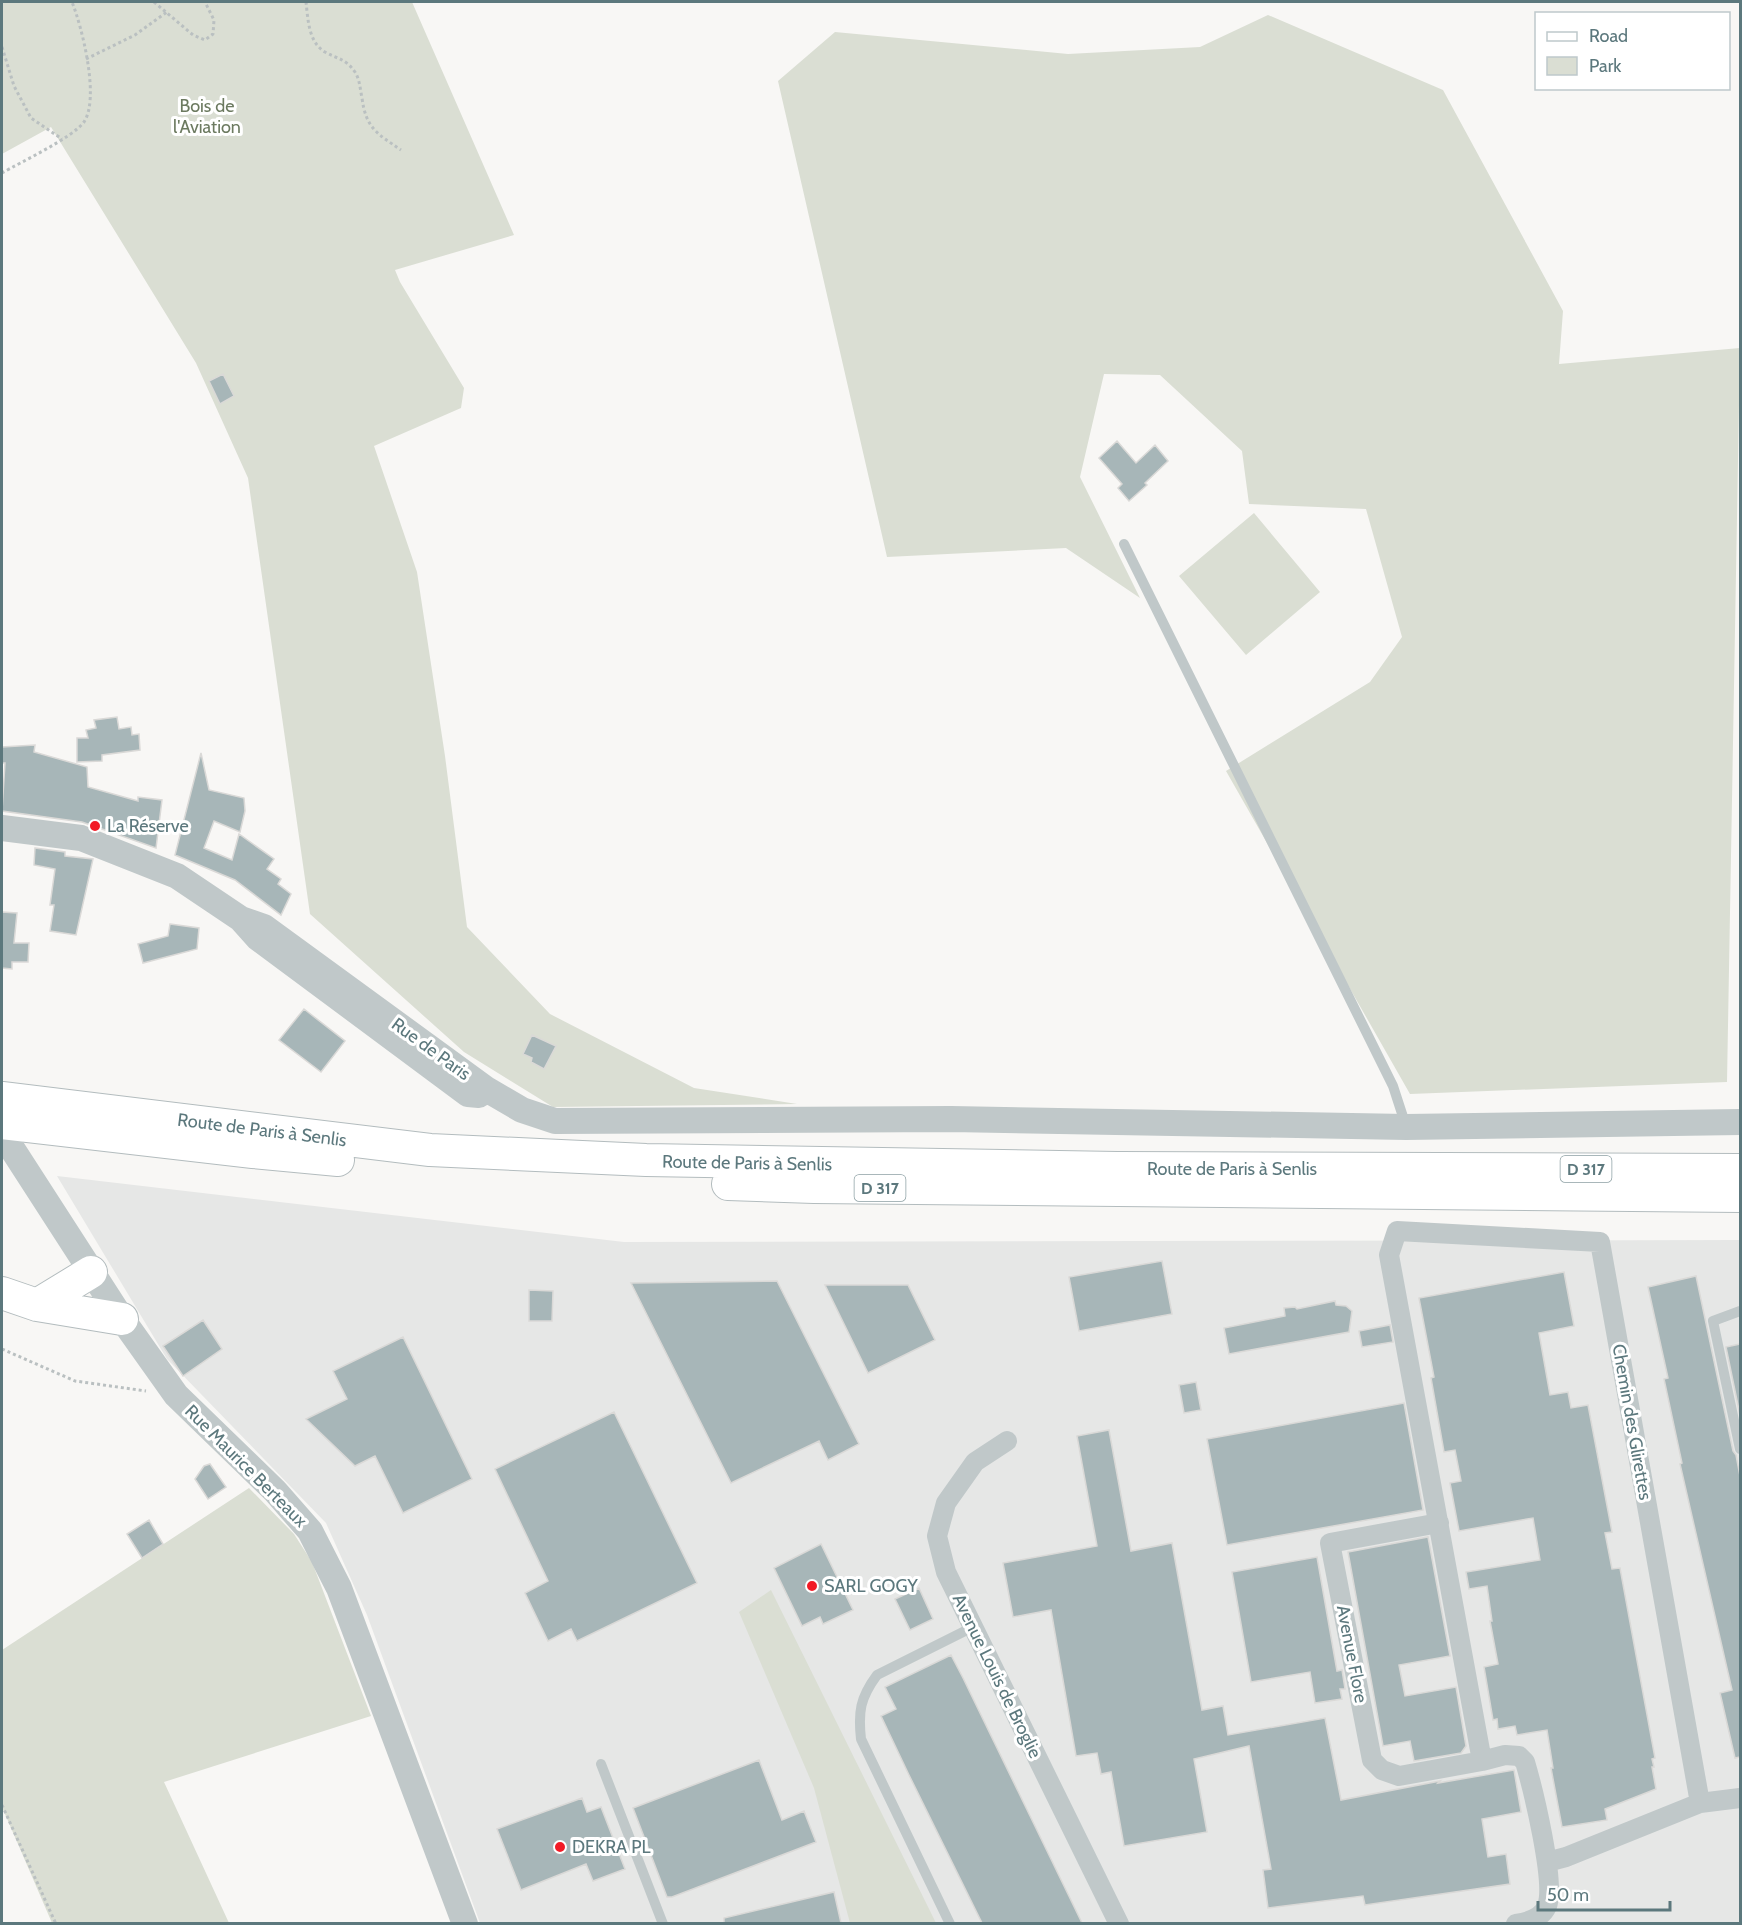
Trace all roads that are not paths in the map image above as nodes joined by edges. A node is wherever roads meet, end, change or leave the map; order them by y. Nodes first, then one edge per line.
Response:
1 (1124, 544) dead end
2 (2, 828) edge
3 (7, 1116) edge
4 (1740, 1122) edge
5 (1406, 1126) junction
6 (1740, 1170) edge
7 (1740, 1196) edge
8 (91, 1272) junction
9 (2, 1293) edge
10 (37, 1305) junction
11 (1740, 1311) edge
12 (123, 1319) junction
13 (1007, 1441) dead end
14 (1740, 1449) edge
15 (1439, 1522) junction
16 (973, 1627) junction
17 (1482, 1761) junction
18 (601, 1764) dead end
19 (1740, 1798) edge
20 (1700, 1803) junction
21 (1547, 1862) junction
22 (465, 1923) edge
23 (663, 1923) edge
24 (950, 1923) edge
25 (1119, 1923) edge
26 (1516, 1923) edge

1 - 5 lane
2 - 5 street, Rue de Paris
3 - 6 main road, Route de Paris à Senlis / D 317
3 - 7 main road, Route de Paris à Senlis / D 317
3 - 8 street, Rue Maurice Berteaux
4 - 5 street
8 - 10 main road
8 - 12 street, Rue Maurice Berteaux
9 - 10 main road
10 - 12 main road
11 - 14 lane
12 - 22 street, Rue Maurice Berteaux
13 - 16 street, Avenue Louis de Broglie
15 - 17 street
15 - 17 street, Avenue Flore
15 - 20 street, Chemin des Glirettes
16 - 24 lane
16 - 25 street, Avenue Louis de Broglie
17 - 21 street, Avenue Flore
18 - 23 lane
19 - 20 street
20 - 21 street
21 - 26 street

